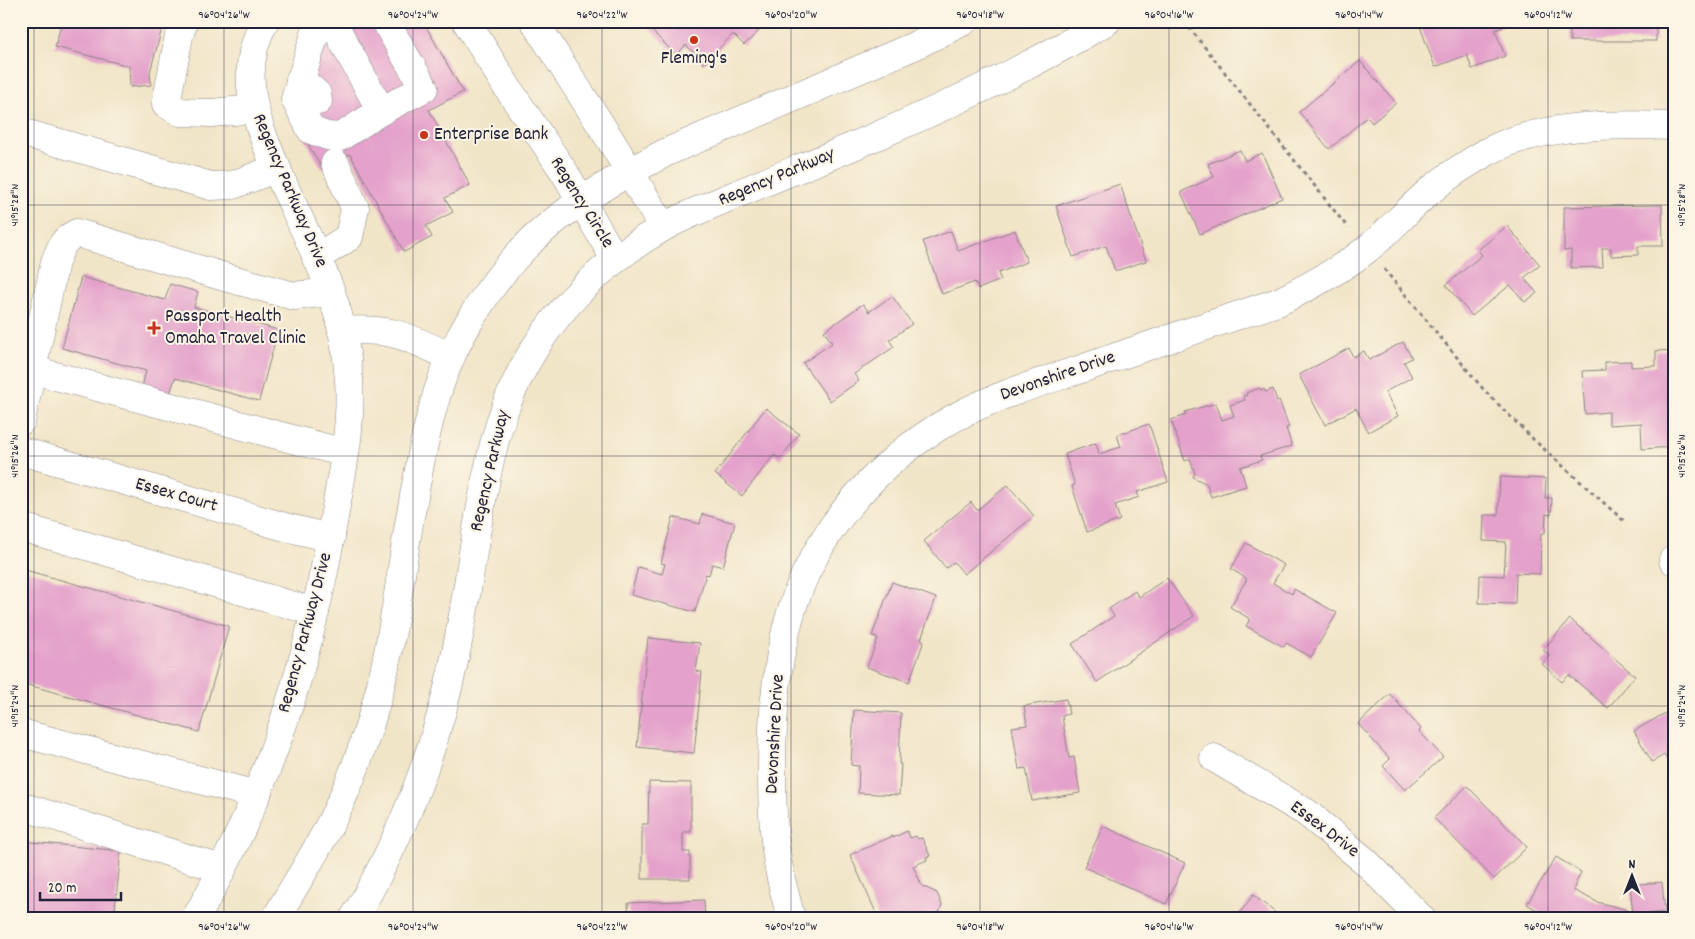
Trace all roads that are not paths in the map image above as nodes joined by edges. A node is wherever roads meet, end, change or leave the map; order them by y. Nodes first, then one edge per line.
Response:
1 (184, 21) edge
2 (265, 21) edge
3 (319, 21) edge
4 (332, 21) edge
5 (386, 21) edge
6 (466, 21) edge
7 (534, 21) edge
8 (964, 21) edge
9 (1107, 21) edge
10 (300, 79) junction
11 (254, 109) junction
12 (381, 111) junction
13 (323, 118) junction
14 (1674, 126) edge
15 (21, 132) edge
16 (334, 162) dead end
17 (277, 168) junction
18 (629, 171) junction
19 (581, 201) junction
20 (663, 228) junction
21 (316, 258) junction
22 (616, 259) junction
23 (331, 292) junction
24 (342, 331) junction
25 (451, 357) junction
26 (32, 370) junction
27 (21, 421) edge
28 (21, 451) edge
29 (345, 453) junction
30 (21, 527) edge
31 (331, 538) junction
32 (316, 612) junction
33 (21, 732) edge
34 (1214, 758) dead end
35 (257, 795) junction
36 (21, 806) edge
37 (222, 869) junction
38 (196, 918) edge
39 (276, 918) edge
40 (354, 918) edge
41 (791, 918) edge
42 (1420, 918) edge

1 - 11 street
2 - 11 street, Regency Parkway Drive
3 - 10 street
4 - 12 street
5 - 12 street
6 - 19 street, Regency Circle
7 - 18 street
8 - 18 street
9 - 20 street, Regency Parkway
10 - 13 street
10 - 13 street
11 - 17 street, Regency Parkway Drive
12 - 13 street
14 - 41 street, Devonshire Drive
15 - 17 street
16 - 21 street
17 - 21 street, Regency Parkway Drive
18 - 19 street
18 - 20 street
19 - 22 street, Regency Circle
19 - 25 street
20 - 22 street, Regency Parkway
21 - 23 street, Regency Parkway Drive
22 - 40 street, Regency Parkway
23 - 24 street, Regency Parkway Drive
23 - 26 street
24 - 25 street
24 - 29 street, Regency Parkway Drive
25 - 39 street
26 - 27 street
26 - 29 street
28 - 31 street, Essex Court
29 - 31 street, Regency Parkway Drive
30 - 32 street
31 - 32 street, Regency Parkway Drive
32 - 35 street, Regency Parkway Drive
33 - 35 street
34 - 42 street, Essex Drive
35 - 37 street, Regency Parkway Drive
36 - 37 street
37 - 38 street, Regency Parkway Drive

